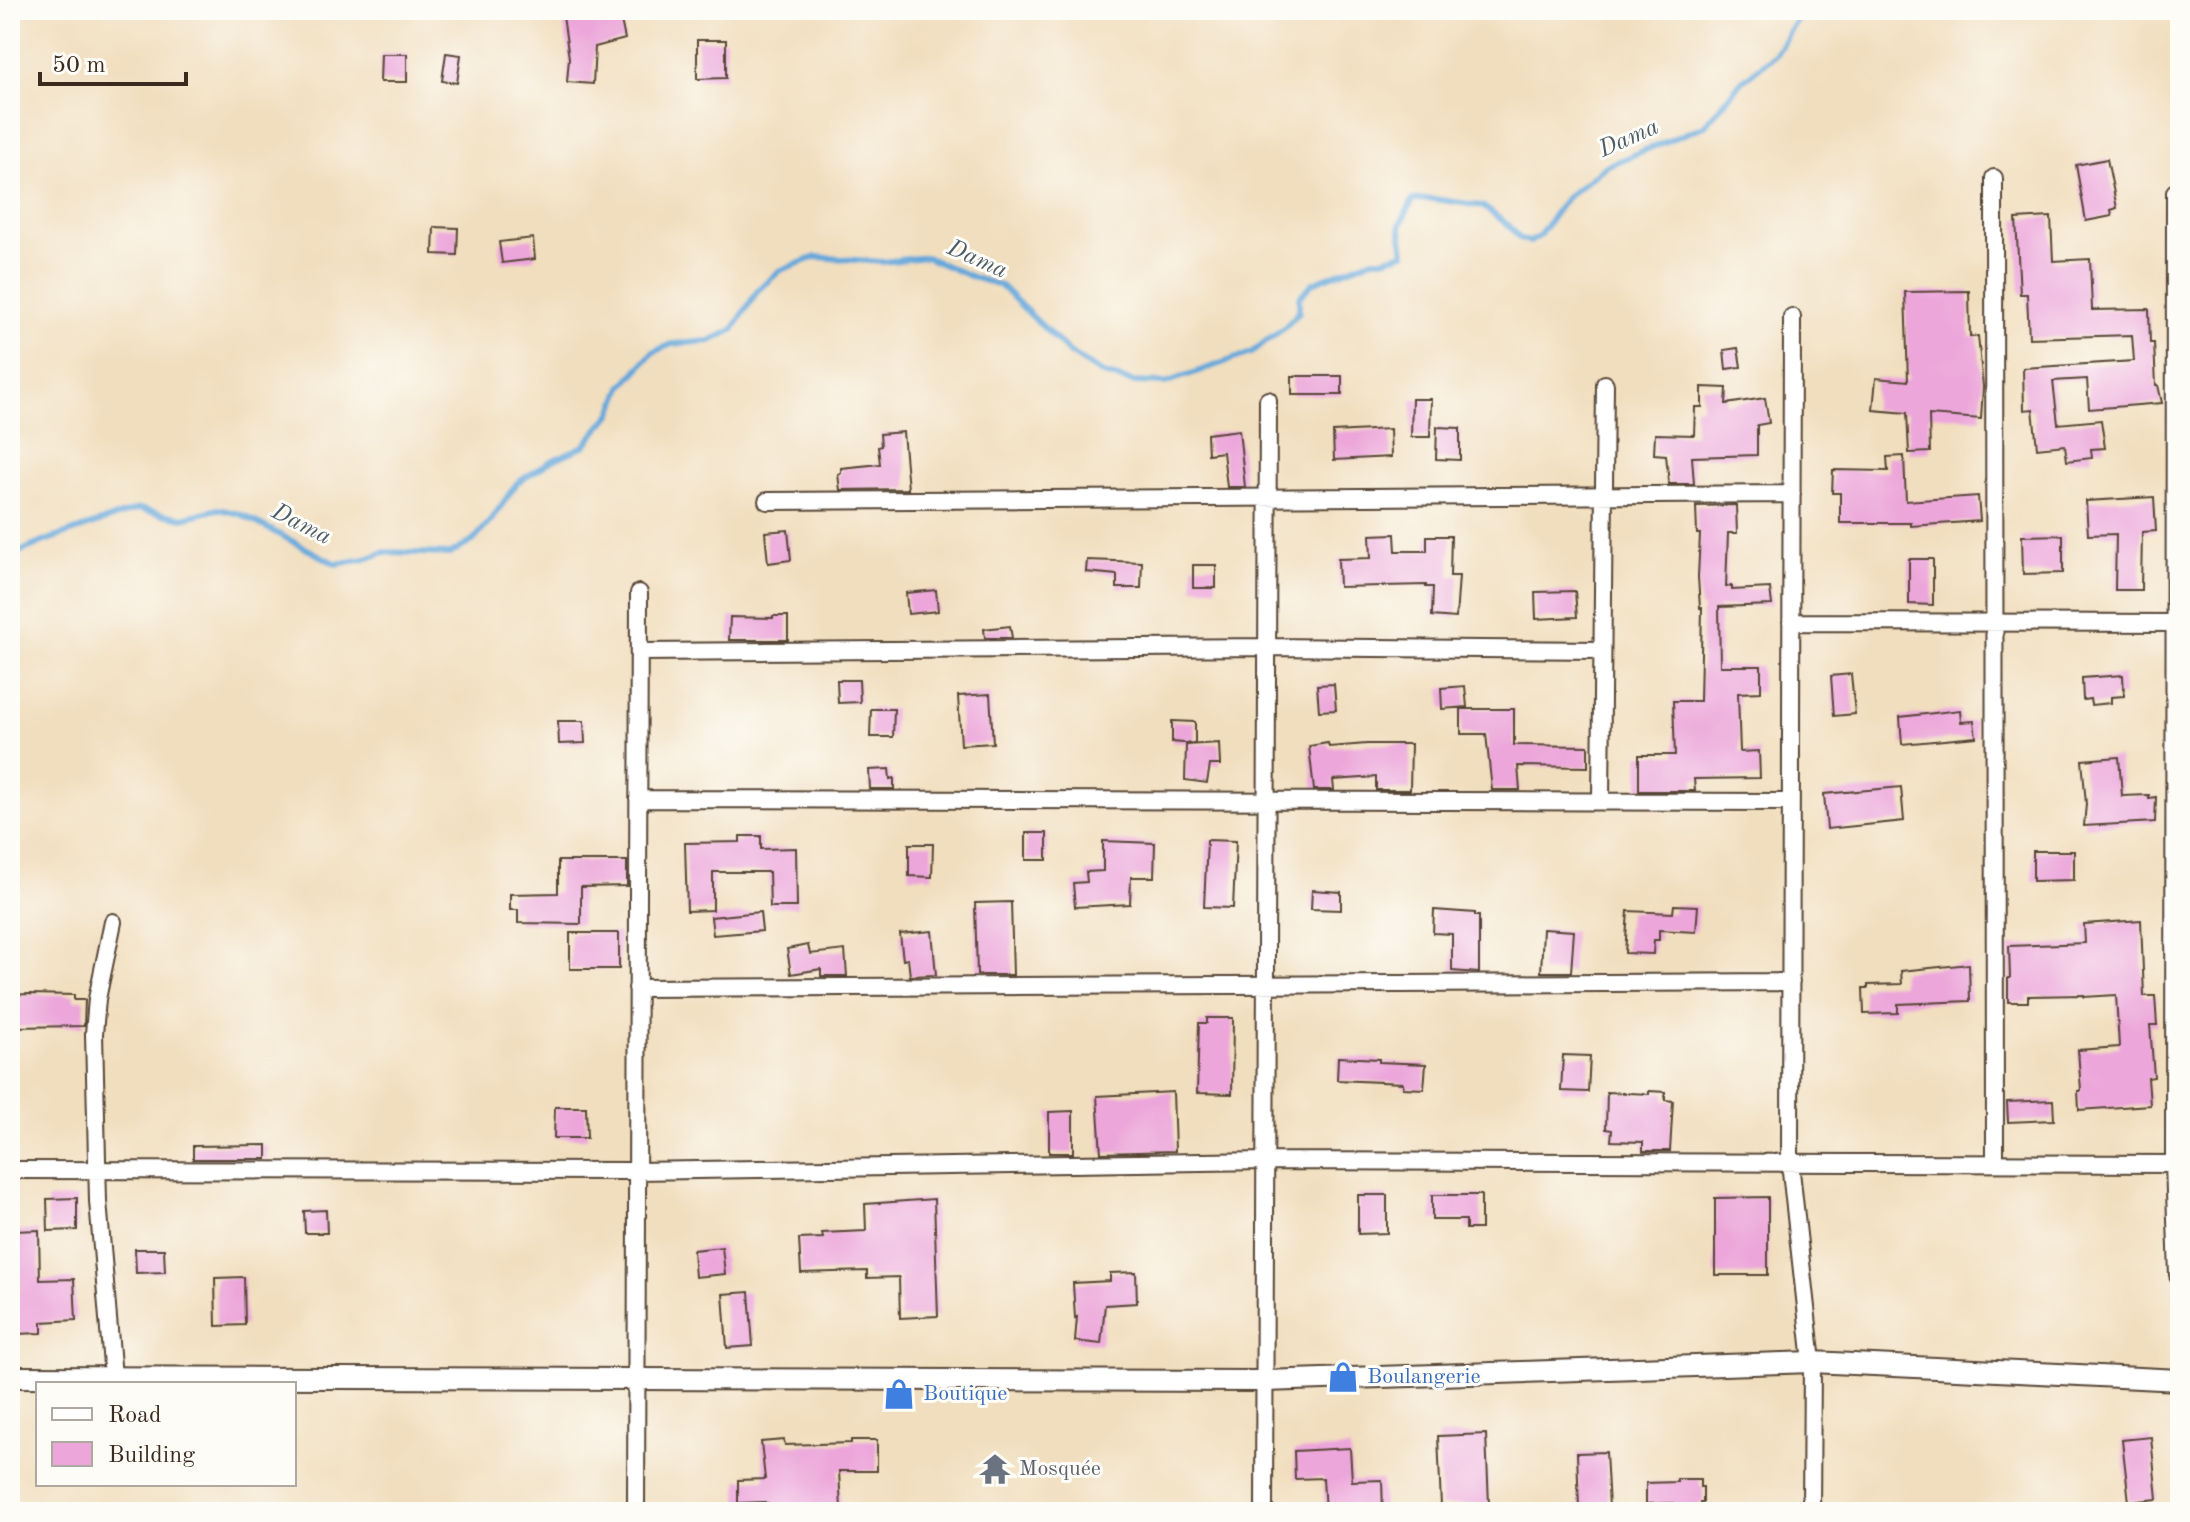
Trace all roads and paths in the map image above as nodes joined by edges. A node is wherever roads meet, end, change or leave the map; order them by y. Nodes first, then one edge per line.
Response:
1 (1994, 178) dead end
2 (2175, 192) dead end
3 (1792, 317) dead end
4 (1605, 384) dead end
5 (1268, 400) dead end
6 (1792, 494) junction
7 (1605, 497) junction
8 (1268, 498) junction
9 (767, 501) dead end
10 (639, 593) dead end
11 (1791, 622) junction
12 (1995, 622) junction
13 (2178, 623) edge
14 (1267, 647) junction
15 (1602, 650) junction
16 (639, 652) junction
17 (638, 799) junction
18 (1267, 800) junction
19 (1601, 801) junction
20 (1791, 802) junction
21 (113, 922) dead end
22 (1791, 982) junction
23 (1266, 985) junction
24 (637, 988) junction
25 (1266, 1161) junction
26 (1790, 1162) junction
27 (1995, 1163) junction
28 (2177, 1164) edge
29 (10, 1170) edge
30 (97, 1170) junction
31 (637, 1171) junction
32 (2180, 1277) edge
33 (1812, 1362) junction
34 (10, 1377) edge
35 (113, 1377) junction
36 (636, 1379) junction
37 (2180, 1380) edge
38 (1265, 1381) junction
39 (636, 1512) edge
40 (1264, 1512) edge
41 (1811, 1512) edge

1 - 12 street
2 - 13 street
3 - 6 street
4 - 7 street
5 - 8 street
6 - 7 street
6 - 11 street
7 - 8 street
7 - 15 street
8 - 9 street
8 - 14 street
10 - 16 street
11 - 12 street
11 - 20 street
12 - 13 street
12 - 27 street
13 - 28 street
14 - 15 street
14 - 16 street
14 - 18 street
15 - 19 street
16 - 17 street
17 - 18 street
17 - 24 street
18 - 19 street
18 - 23 street
19 - 20 street
20 - 22 street
21 - 30 street
22 - 23 street
22 - 26 street
23 - 24 street
23 - 25 street
24 - 31 street
25 - 26 street
25 - 31 street
25 - 38 street
26 - 27 street
26 - 33 street
27 - 28 street
28 - 32 street
29 - 30 street
30 - 31 street
30 - 35 street
31 - 36 street
33 - 37 street
33 - 38 street
33 - 41 street
34 - 35 street
35 - 36 street
36 - 38 street
36 - 39 street
38 - 40 street

